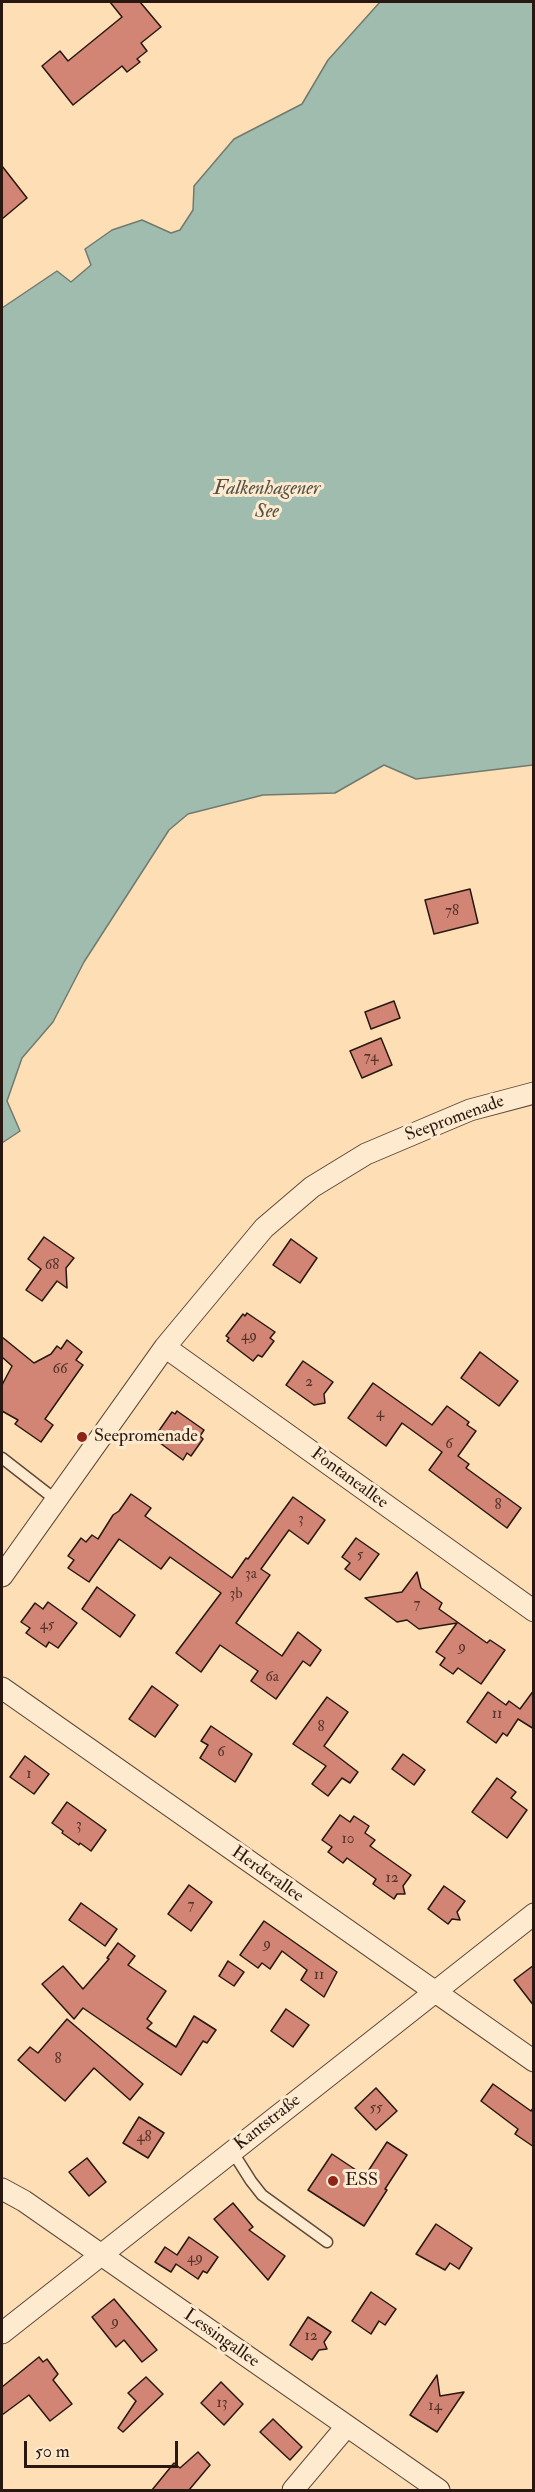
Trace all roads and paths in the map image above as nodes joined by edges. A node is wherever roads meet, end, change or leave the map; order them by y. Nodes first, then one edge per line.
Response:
1 (534, 1092) edge
2 (165, 1347) junction
3 (2, 1458) edge
4 (56, 1500) junction
5 (2, 1576) edge
6 (534, 1611) edge
7 (2, 1688) edge
8 (534, 1914) edge
9 (434, 1993) junction
10 (534, 2061) edge
11 (232, 2151) junction
12 (2, 2189) edge
13 (327, 2242) dead end
14 (100, 2255) junction
15 (2, 2332) edge
16 (346, 2427) junction
17 (293, 2490) edge
18 (439, 2490) edge

1 - 2 street, Seepromenade
2 - 4 street, Seepromenade
2 - 6 street, Fontaneallee
3 - 4 lane
4 - 5 street, Seepromenade
7 - 9 street, Herderallee
8 - 9 street, Kantstraße
9 - 10 street, Herderallee
9 - 11 street, Kantstraße
11 - 13 lane
11 - 14 street, Kantstraße
12 - 14 street, Lessingallee
14 - 15 street, Kantstraße
14 - 16 street, Lessingallee
16 - 17 street
16 - 18 street, Lessingallee

